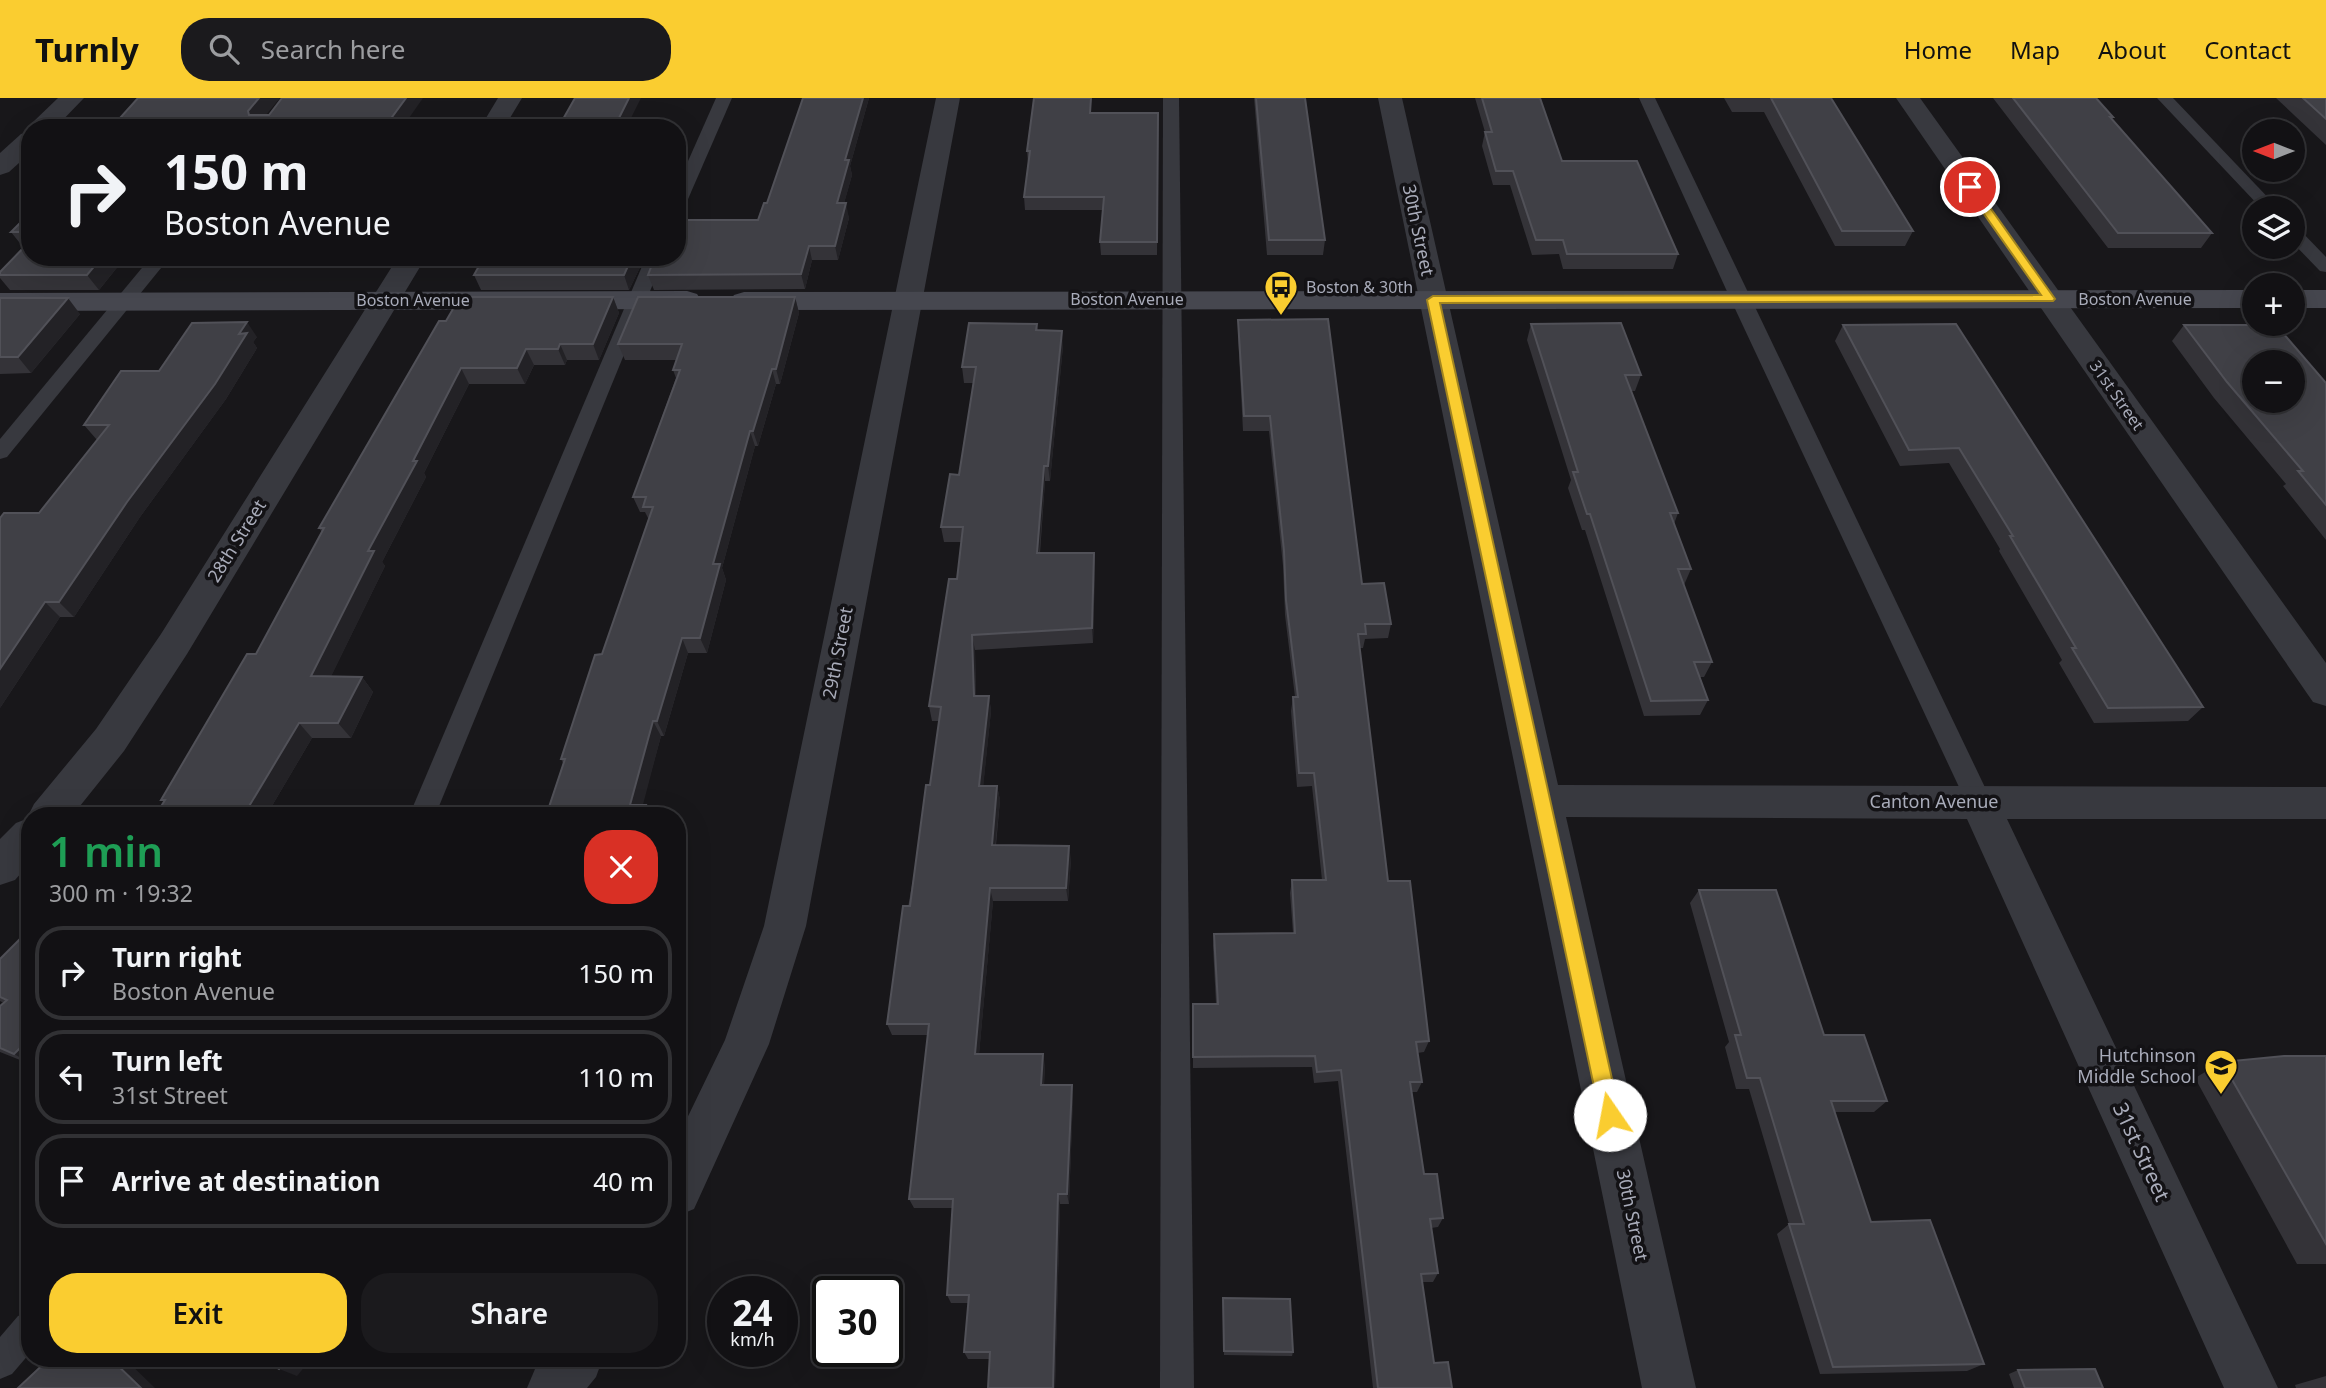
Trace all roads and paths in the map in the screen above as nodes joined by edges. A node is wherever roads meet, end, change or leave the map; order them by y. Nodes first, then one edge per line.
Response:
1 (72, 98) edge
2 (510, 98) edge
3 (724, 98) edge
4 (948, 98) edge
5 (1171, 98) edge
6 (1390, 98) edge
7 (1647, 98) edge
8 (1908, 98) edge
9 (2165, 98) edge
10 (50, 119) edge
11 (497, 119) edge
12 (21, 147) edge
13 (0, 167) edge
14 (686, 185) edge
15 (2259, 196) edge
16 (2305, 245) edge
17 (154, 266) edge
18 (407, 266) edge
19 (651, 266) edge
20 (2326, 267) edge
21 (1739, 298) junction
22 (907, 299) junction
23 (1172, 299) junction
24 (2049, 299) junction
25 (2242, 299) edge
26 (2305, 299) edge
27 (2326, 299) edge
28 (386, 300) junction
29 (637, 300) junction
30 (1433, 300) junction
31 (125, 301) junction
32 (0, 302) edge
33 (0, 452) edge
34 (2326, 692) edge
35 (1542, 801) junction
36 (1979, 802) junction
37 (2326, 803) edge
38 (55, 807) edge
39 (426, 807) edge
40 (21, 845) edge
41 (0, 867) edge
42 (686, 1173) edge
43 (21, 1338) edge
44 (0, 1362) edge
45 (570, 1367) edge
46 (554, 1388) edge
47 (1177, 1388) edge
48 (1669, 1388) edge
49 (2251, 1388) edge

1 - 10 street
2 - 11 street
3 - 14 lane
4 - 22 street, 29th Street
5 - 23 lane
6 - 30 street, 30th Street
7 - 21 lane
8 - 24 street, 31st Street
9 - 15 lane
12 - 13 street
16 - 20 lane
17 - 31 lane
18 - 28 street, 28th Street
19 - 29 lane
21 - 24 street, Boston Avenue
21 - 30 street, Boston Avenue
21 - 36 lane
22 - 23 street, Boston Avenue
22 - 29 street, Boston Avenue
22 - 42 street, 29th Street
23 - 30 street, Boston Avenue
23 - 47 lane
24 - 25 street, Boston Avenue
24 - 34 street, 31st Street
26 - 27 street
28 - 29 street, Boston Avenue
28 - 31 street, Boston Avenue
28 - 38 street, 28th Street
29 - 39 lane
30 - 35 street, 30th Street
31 - 32 street, Boston Avenue
31 - 33 lane
35 - 36 street, Canton Avenue
35 - 48 street, 30th Street
36 - 37 street, Canton Avenue
36 - 49 street, 31st Street
40 - 41 street
43 - 44 lane
45 - 46 street

